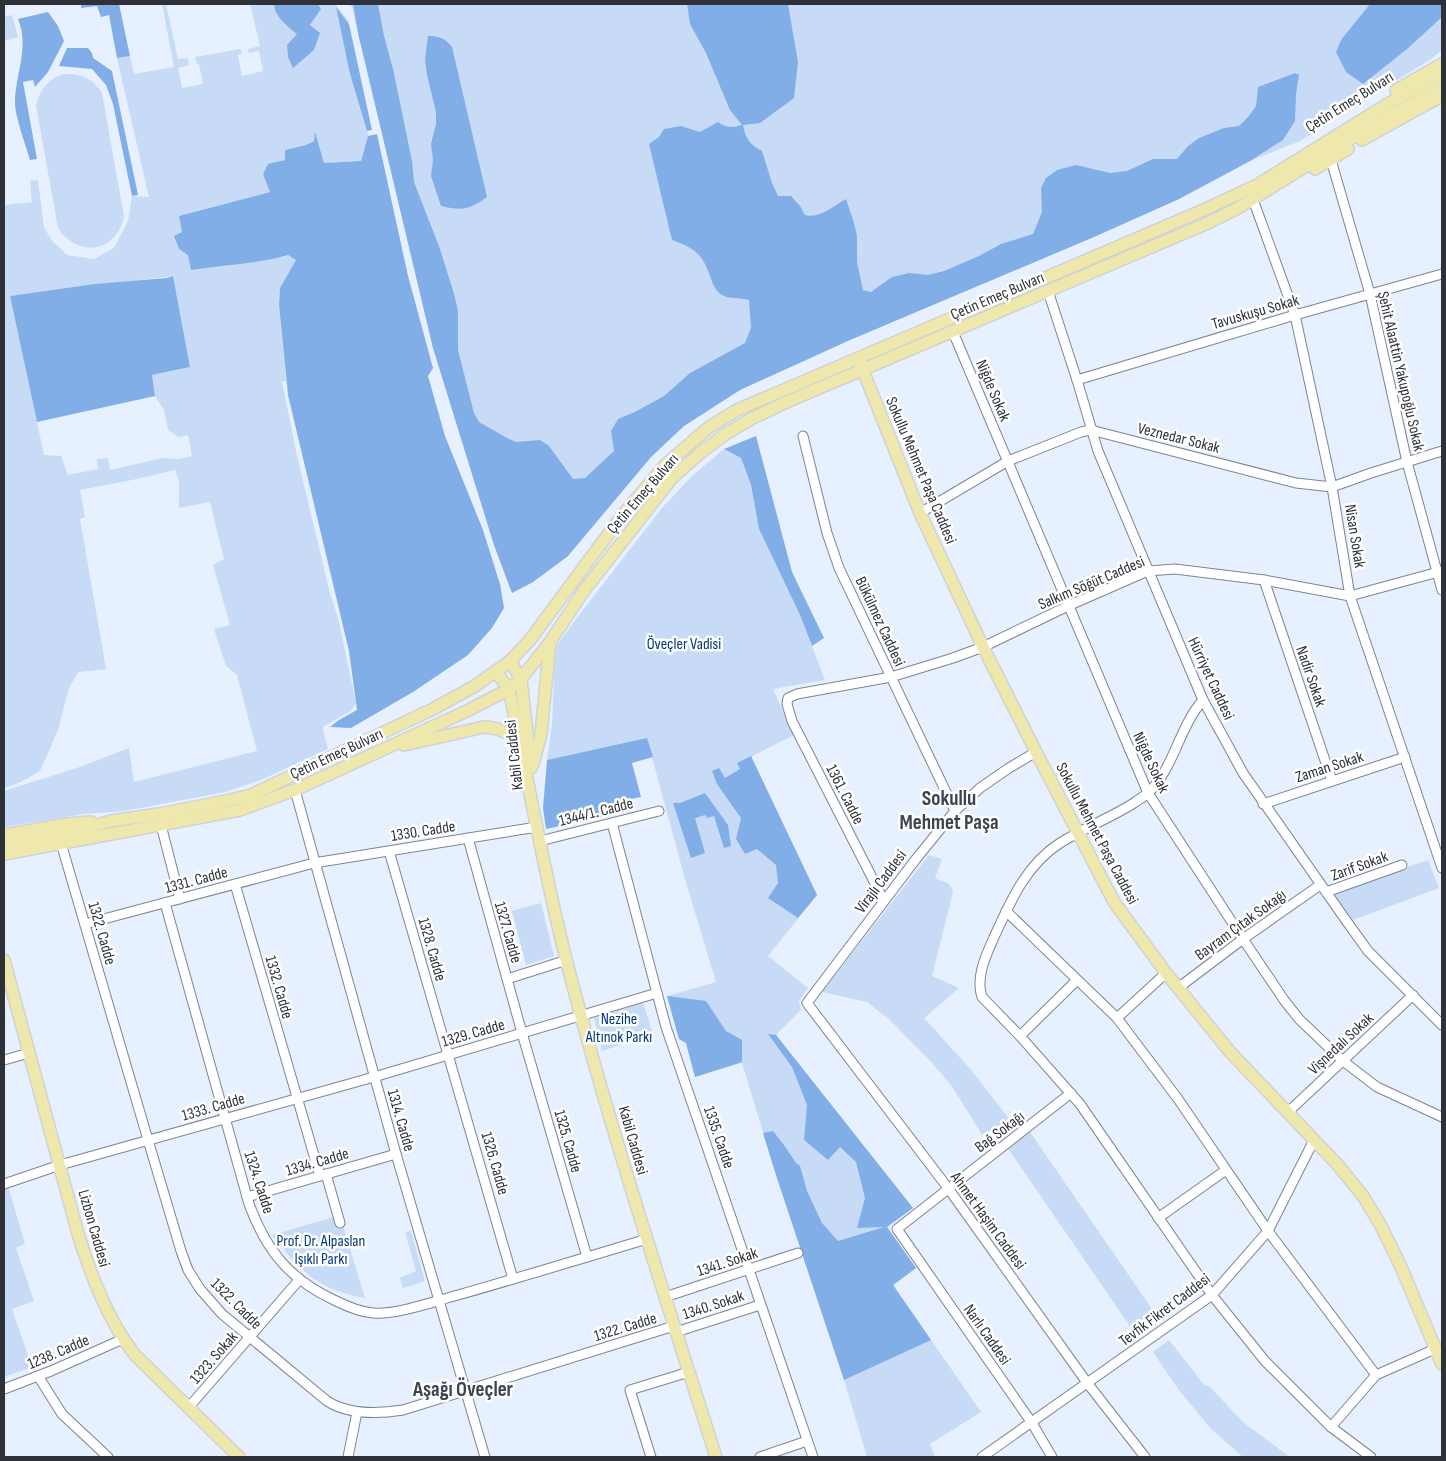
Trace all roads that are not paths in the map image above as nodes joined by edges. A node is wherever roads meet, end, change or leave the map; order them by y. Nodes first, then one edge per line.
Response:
1 (1442, 64) edge
2 (1442, 73) edge
3 (1442, 86) edge
4 (1442, 96) edge
5 (1330, 160) junction
6 (1225, 201) junction
7 (1255, 205) junction
8 (1238, 208) junction
9 (1442, 274) edge
10 (1048, 291) junction
11 (1370, 294) junction
12 (1295, 315) junction
13 (953, 332) junction
14 (858, 357) junction
15 (863, 370) junction
16 (1077, 380) junction
17 (1091, 430) junction
18 (803, 436) dead end
19 (1442, 451) edge
20 (1008, 461) junction
21 (1407, 462) junction
22 (1332, 488) junction
23 (920, 513) junction
24 (1148, 571) junction
25 (1440, 572) edge
26 (1264, 580) junction
27 (1442, 590) edge
28 (1350, 596) junction
29 (1068, 606) junction
30 (550, 642) junction
31 (983, 647) junction
32 (510, 662) junction
33 (496, 672) junction
34 (891, 677) junction
35 (521, 679) junction
36 (509, 689) junction
37 (788, 698) joint
38 (1203, 700) junction
39 (518, 740) junction
40 (380, 750) junction
41 (1036, 752) junction
42 (1405, 757) junction
43 (531, 771) junction
44 (1332, 781) junction
45 (295, 790) junction
46 (1148, 793) junction
47 (1263, 804) junction
48 (659, 810) dead end
49 (955, 812) junction
50 (612, 823) junction
51 (161, 825) junction
52 (112, 827) junction
53 (537, 827) junction
54 (1078, 834) junction
55 (4, 835) edge
56 (468, 838) junction
57 (540, 841) junction
58 (4, 844) edge
59 (63, 850) junction
60 (389, 851) junction
61 (1440, 852) edge
62 (4, 854) edge
63 (4, 862) edge
64 (314, 863) junction
65 (1402, 865) dead end
66 (1442, 868) edge
67 (235, 884) junction
68 (1320, 884) junction
69 (1326, 892) junction
70 (180, 899) junction
71 (884, 901) junction
72 (165, 902) junction
73 (1006, 911) junction
74 (85, 924) junction
75 (1242, 939) junction
76 (4, 960) edge
77 (567, 960) junction
78 (1166, 973) junction
79 (507, 979) junction
80 (1077, 980) junction
81 (1178, 988) junction
82 (657, 993) junction
83 (1413, 995) junction
84 (807, 1003) joint
85 (581, 1016) junction
86 (1117, 1018) junction
87 (1442, 1024) edge
88 (522, 1033) junction
89 (1020, 1036) junction
90 (29, 1053) junction
91 (449, 1055) junction
92 (4, 1060) edge
93 (1343, 1062) junction
94 (374, 1077) junction
95 (1071, 1093) junction
96 (296, 1099) junction
97 (1287, 1113) junction
98 (1442, 1117) edge
99 (224, 1119) junction
100 (148, 1140) junction
101 (1314, 1140) junction
102 (396, 1154) junction
103 (60, 1165) junction
104 (1226, 1170) junction
105 (323, 1175) junction
106 (4, 1184) edge
107 (948, 1188) junction
108 (247, 1197) junction
109 (1158, 1218) junction
110 (340, 1223) dead end
111 (897, 1229) joint
112 (1268, 1231) junction
113 (647, 1239) junction
114 (798, 1253) dead end
115 (587, 1257) junction
116 (748, 1269) junction
117 (513, 1279) junction
118 (299, 1280) junction
119 (1212, 1295) junction
120 (665, 1297) junction
121 (439, 1300) junction
122 (760, 1305) junction
123 (675, 1329) junction
124 (249, 1338) junction
125 (123, 1339) junction
126 (1440, 1356) edge
127 (689, 1372) junction
128 (1376, 1375) junction
129 (38, 1376) junction
130 (1088, 1384) junction
131 (4, 1389) edge
132 (465, 1391) junction
133 (189, 1407) junction
134 (357, 1412) junction
135 (1032, 1423) junction
136 (1331, 1427) junction
137 (807, 1441) junction
138 (108, 1457) edge
139 (239, 1457) edge
140 (348, 1457) edge
141 (485, 1457) edge
142 (651, 1457) edge
143 (716, 1457) edge
144 (760, 1457) edge
145 (813, 1457) edge
146 (982, 1457) edge
147 (1052, 1457) edge
148 (1145, 1457) edge
149 (1371, 1457) edge

1 - 6 main road, Çetin Emeç Bulvarı
2 - 6 main road, Çetin Emeç Bulvarı
3 - 8 main road, Çetin Emeç Bulvarı
4 - 5 main road, Çetin Emeç Bulvarı
5 - 7 main road, Çetin Emeç Bulvarı
5 - 11 street, Şehit Alaattin Yakupoğlu Sokak
6 - 14 main road, Çetin Emeç Bulvarı
7 - 8 main road, Çetin Emeç Bulvarı
7 - 12 street, Nisan Sokak
8 - 10 main road, Çetin Emeç Bulvarı
9 - 11 street, Tavuskuşu Sokak
10 - 13 main road, Çetin Emeç Bulvarı
10 - 16 street, Hürriyet Caddesi
11 - 12 street, Tavuskuşu Sokak
11 - 21 street, Şehit Alaattin Yakupoğlu Sokak
12 - 16 street, Tavuskuşu Sokak
12 - 22 street, Nisan Sokak
13 - 15 main road, Çetin Emeç Bulvarı
13 - 20 street, Niğde Sokak
14 - 15 main road, Sokullu Mehmet Paşa Caddesi
14 - 32 main road, Çetin Emeç Bulvarı
15 - 23 main road, Sokullu Mehmet Paşa Caddesi
15 - 30 main road, Çetin Emeç Bulvarı
16 - 17 street, Hürriyet Caddesi
17 - 20 street
17 - 22 street, Veznedar Sokak
17 - 24 street, Hürriyet Caddesi
18 - 34 street, Bükülmez Caddesi
19 - 21 street, Veznedar Sokak
20 - 23 street
20 - 29 street, Niğde Sokak
21 - 22 street, Veznedar Sokak
21 - 25 street, Şehit Alaattin Yakupoğlu Sokak
22 - 28 street, Nisan Sokak
23 - 31 main road, Sokullu Mehmet Paşa Caddesi
24 - 26 street, Salkım Söğüt Caddesi
24 - 29 street, Salkım Söğüt Caddesi
24 - 38 street, Hürriyet Caddesi
25 - 27 street, Şehit Alaattin Yakupoğlu Sokak
25 - 28 street, Salkım Söğüt Caddesi
26 - 28 street, Salkım Söğüt Caddesi
26 - 44 street, Nadir Sokak
28 - 42 street, Nisan Sokak
29 - 31 street, Salkım Söğüt Caddesi
29 - 46 street, Niğde Sokak
30 - 35 main road, Çetin Emeç Bulvarı
30 - 43 main road
31 - 34 street, Salkım Söğüt Caddesi
31 - 41 main road, Sokullu Mehmet Paşa Caddesi
32 - 33 main road, Çetin Emeç Bulvarı
32 - 35 main road
33 - 36 main road
33 - 52 main road, Çetin Emeç Bulvarı
34 - 37 street, Salkım Söğüt Caddesi
34 - 49 street, Bükülmez Caddesi
35 - 36 main road, Çetin Emeç Bulvarı
35 - 43 main road, Kabil Caddesi
36 - 39 main road, Kabil Caddesi
36 - 40 main road, Çetin Emeç Bulvarı
37 - 71 street, 1361. Cadde
38 - 46 street
38 - 47 street, Hürriyet Caddesi
39 - 40 main road
39 - 53 main road, Kabil Caddesi
40 - 45 main road, Çetin Emeç Bulvarı
41 - 49 street, Virajlı Caddesi
41 - 54 main road, Sokullu Mehmet Paşa Caddesi
42 - 44 street, Zaman Sokak
42 - 61 street, Nisan Sokak
43 - 53 main road, Kabil Caddesi
44 - 47 street, Zaman Sokak
45 - 51 main road, Çetin Emeç Bulvarı
45 - 64 street, 1314. Cadde
46 - 54 street
46 - 75 street, Niğde Sokak
47 - 68 street, Hürriyet Caddesi
48 - 50 street, 1344/1. Cadde
49 - 71 street, Virajlı Caddesi
50 - 57 street, 1344/1. Cadde
50 - 82 street, 1335. Cadde
51 - 52 main road, Çetin Emeç Bulvarı
51 - 70 street
52 - 55 main road, Çetin Emeç Bulvarı
52 - 58 main road, Çetin Emeç Bulvarı
52 - 59 main road, Çetin Emeç Bulvarı
52 - 62 main road, Çetin Emeç Bulvarı
53 - 56 street, 1330. Cadde
53 - 57 main road, Kabil Caddesi
54 - 73 street
54 - 78 main road, Sokullu Mehmet Paşa Caddesi
56 - 60 street, 1330. Cadde
56 - 79 street, 1327. Cadde
57 - 77 main road, Kabil Caddesi
59 - 63 main road, Çetin Emeç Bulvarı
59 - 74 street, 1322. Cadde
60 - 64 street, 1330. Cadde
60 - 91 street, 1328. Cadde
61 - 66 street, Nisan Sokak
64 - 67 street, 1331. Cadde
64 - 94 street, 1314. Cadde
65 - 69 street, Zarif Sokak
67 - 70 street, 1331. Cadde
67 - 96 street, 1332. Cadde
68 - 69 street, Hürriyet Caddesi
68 - 75 street, Bayram Çıtak Sokağı
69 - 83 street, Hürriyet Caddesi
70 - 72 street, 1331. Cadde
71 - 84 street, Virajlı Caddesi
72 - 74 street, 1331. Cadde
72 - 99 street, 1324. Cadde
73 - 80 street
73 - 89 street
74 - 100 street, 1322. Cadde
75 - 81 street, Bayram Çıtak Sokağı
75 - 93 street, Niğde Sokak
76 - 90 main road, Lizbon Caddesi
77 - 79 street
77 - 85 main road, Kabil Caddesi
78 - 81 main road, Sokullu Mehmet Paşa Caddesi
78 - 86 street
79 - 88 street, 1327. Cadde
80 - 86 street
80 - 89 street
81 - 97 main road, Sokullu Mehmet Paşa Caddesi
82 - 85 street, 1329. Cadde
82 - 116 street, 1335. Cadde
83 - 87 street, Hürriyet Caddesi
83 - 93 street, Vişnedalı Sokak
84 - 107 street, Ahmet Haşim Caddesi
85 - 88 street, 1329. Cadde
85 - 113 main road, Kabil Caddesi
86 - 104 street
88 - 91 street, 1329. Cadde
88 - 115 street, 1325. Cadde
89 - 95 street
90 - 92 street
90 - 103 main road, Lizbon Caddesi
91 - 94 street, 1329. Cadde
91 - 117 street, 1326. Cadde
93 - 97 street, Vişnedalı Sokak
93 - 98 street, Niğde Sokak
94 - 96 street, 1333. Cadde
94 - 102 street, 1314. Cadde
95 - 107 street, Bağ Sokağı
95 - 109 street
96 - 99 street, 1333. Cadde
96 - 105 street, 1332. Cadde
97 - 101 main road, Sokullu Mehmet Paşa Caddesi
99 - 100 street, 1333. Cadde
99 - 108 street, 1324. Cadde
100 - 103 street, 1333. Cadde
100 - 124 street, 1322. Cadde
101 - 112 street, Tevfik Fikret Caddesi
101 - 126 main road, Sokullu Mehmet Paşa Caddesi
102 - 105 street, 1334. Cadde
102 - 121 street, 1314. Cadde
103 - 106 street, 1333. Cadde
103 - 125 main road, Lizbon Caddesi
104 - 109 street
104 - 112 street
105 - 108 street, 1334. Cadde
105 - 110 street, 1332. Cadde
107 - 111 street, Bağ Sokağı
107 - 130 street, Ahmet Haşim Caddesi
108 - 118 street, 1324. Cadde
109 - 119 street
111 - 135 street, Narlı Caddesi
112 - 119 street, Tevfik Fikret Caddesi
112 - 128 street
113 - 115 street, 1324. Cadde
113 - 120 main road, Kabil Caddesi
114 - 116 street, 1341. Sokak
115 - 117 street, 1324. Cadde
116 - 120 street, 1341. Sokak
116 - 122 street, 1335. Cadde
117 - 121 street, 1324. Cadde
118 - 121 street, 1324. Cadde
118 - 124 street, 1323. Sokak
119 - 130 street, Tevfik Fikret Caddesi
119 - 136 street
120 - 123 main road, Kabil Caddesi
121 - 132 street, 1314. Cadde
122 - 123 street, 1340. Sokak
122 - 137 street, 1335. Cadde
123 - 127 main road, Kabil Caddesi
123 - 132 street, 1322. Cadde
124 - 133 street, 1323. Sokak
124 - 134 street, 1322. Cadde
125 - 129 street, 1238. Cadde
125 - 133 main road, Lizbon Caddesi
126 - 128 street
127 - 142 street
127 - 143 main road, Kabil Caddesi
128 - 136 street
129 - 131 street, 1238. Cadde
129 - 138 street
130 - 135 street, Tevfik Fikret Caddesi
130 - 148 street, Ahmet Haşim Caddesi
132 - 134 street, 1322. Cadde
132 - 141 street, 1314. Cadde
133 - 139 main road, Lizbon Caddesi
134 - 140 street
135 - 146 street, Tevfik Fikret Caddesi
135 - 147 street, Narlı Caddesi
136 - 149 street
137 - 144 street
137 - 145 street, 1335. Cadde

